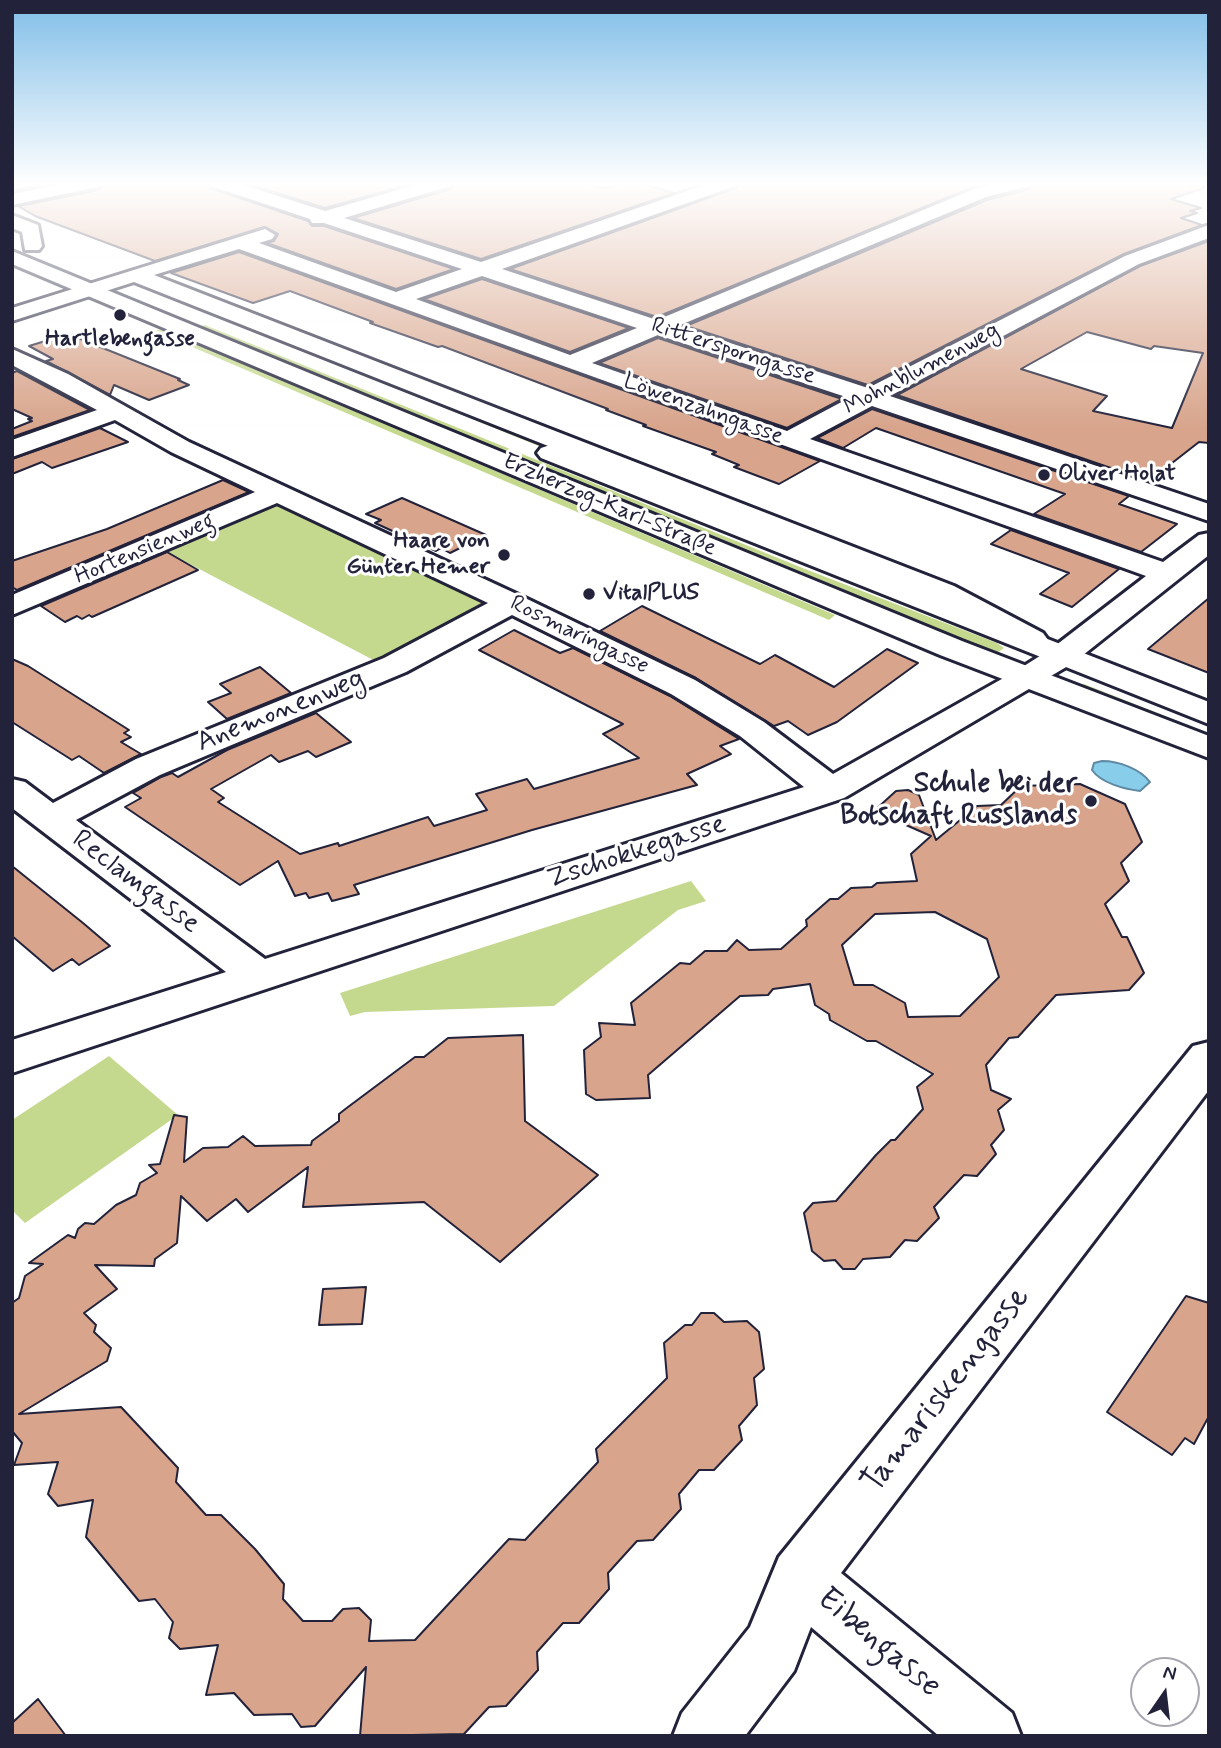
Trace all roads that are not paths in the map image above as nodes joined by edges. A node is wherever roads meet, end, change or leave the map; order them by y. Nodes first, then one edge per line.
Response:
1 (40, 264) edge
2 (73, 264) edge
3 (171, 264) edge
4 (298, 264) edge
5 (465, 264) edge
6 (497, 264) edge
7 (811, 264) edge
8 (1125, 264) edge
9 (482, 269) junction
10 (113, 281) junction
11 (397, 299) junction
12 (12, 315) edge
13 (657, 327) junction
14 (12, 356) edge
15 (571, 363) junction
16 (870, 397) junction
17 (116, 412) junction
18 (788, 440) junction
19 (12, 449) edge
20 (277, 493) junction
21 (1209, 513) edge
22 (1209, 541) edge
23 (1168, 574) junction
24 (512, 603) junction
25 (12, 606) edge
26 (1062, 656) junction
27 (1028, 678) junction
28 (1209, 714) edge
29 (1209, 748) edge
30 (12, 790) edge
31 (831, 790) junction
32 (50, 819) junction
33 (258, 975) junction
34 (12, 1057) edge
35 (1209, 1058) edge
36 (800, 1578) junction
37 (705, 1736) edge
38 (989, 1736) edge

1 - 10 street, Erzherzog-Karl-Straße
2 - 10 street, Erzherzog-Karl-Straße
3 - 10 street
4 - 11 street, Löwenzahngasse
5 - 9 street, Rittersporngasse
6 - 9 street
7 - 13 street
8 - 16 street, Mohnblumenweg
9 - 11 street
9 - 13 street, Rittersporngasse
10 - 12 street
10 - 26 street, Erzherzog-Karl-Straße
10 - 27 street, Erzherzog-Karl-Straße
11 - 15 street, Löwenzahngasse
13 - 15 street
13 - 16 street, Rittersporngasse
14 - 17 street, Rosmaringasse
15 - 18 street, Löwenzahngasse
16 - 18 street, Mohnblumenweg
16 - 21 street, Rittersporngasse
17 - 19 street
17 - 20 street, Rosmaringasse
18 - 23 street, Löwenzahngasse
20 - 24 street, Rosmaringasse
20 - 25 street, Hortensienweg
22 - 23 street, Zschokkegasse
23 - 26 street, Zschokkegasse
24 - 31 street, Rosmaringasse
24 - 32 street, Anemonenweg
26 - 27 street, Zschokkegasse
26 - 28 street, Erzherzog-Karl-Straße
27 - 29 street, Erzherzog-Karl-Straße
27 - 31 street, Zschokkegasse
30 - 32 street, Reclamgasse
31 - 33 street, Zschokkegasse
32 - 33 street, Reclamgasse
33 - 34 street, Zschokkegasse
35 - 36 street, Tamariskengasse
36 - 37 street, Tamariskengasse
36 - 38 street, Eibengasse

